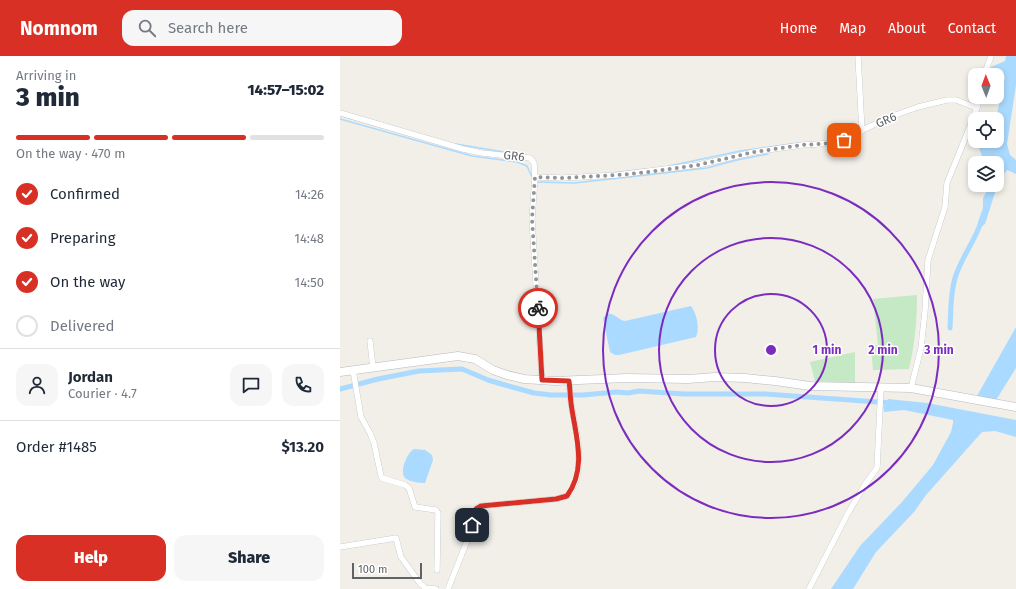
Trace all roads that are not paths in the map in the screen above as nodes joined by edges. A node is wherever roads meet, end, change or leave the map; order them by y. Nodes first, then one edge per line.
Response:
1 (858, 56) edge
2 (991, 56) edge
3 (986, 68) edge
4 (978, 104) edge
5 (977, 108) junction
6 (340, 113) edge
7 (862, 131) junction
8 (535, 177) junction
9 (370, 341) dead end
10 (373, 368) junction
11 (353, 370) junction
12 (340, 372) edge
13 (542, 380) junction
14 (569, 383) junction
15 (911, 388) junction
16 (881, 390) junction
17 (1016, 407) edge
18 (340, 547) edge
19 (437, 570) dead end
20 (436, 589) edge
21 (448, 589) edge
22 (809, 589) edge

1 - 7 street
2 - 3 street
4 - 5 street
5 - 7 street, GR6
5 - 15 street
6 - 8 street, GR6
7 - 8 street, GR6
8 - 13 street
9 - 10 street
10 - 11 main road
10 - 13 main road
11 - 12 main road
11 - 19 street
13 - 14 main road
14 - 16 main road
14 - 21 street
15 - 16 main road
15 - 17 main road
16 - 22 street
18 - 20 street

